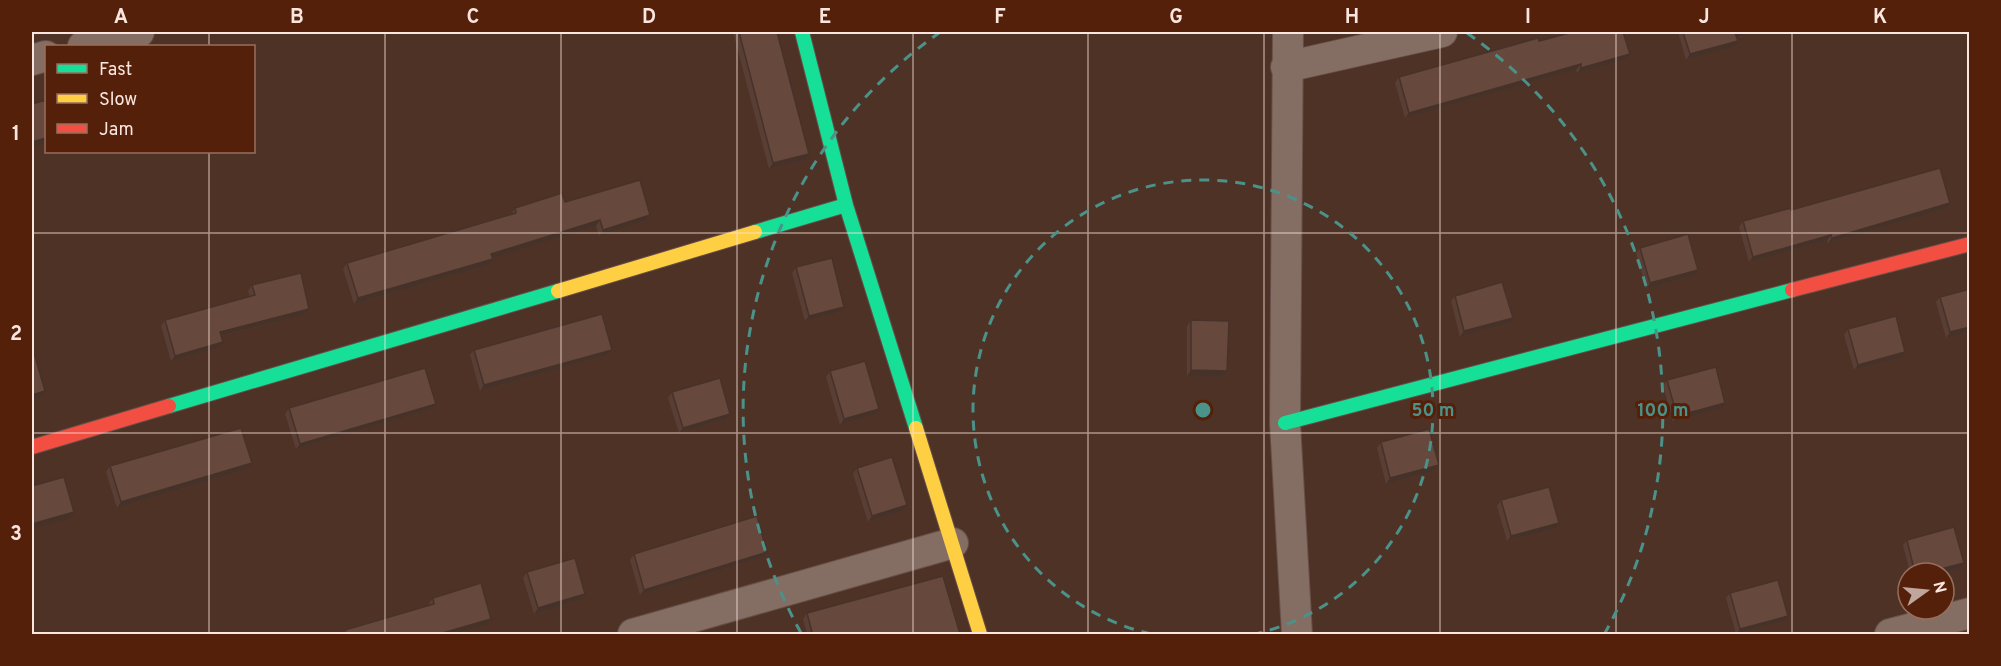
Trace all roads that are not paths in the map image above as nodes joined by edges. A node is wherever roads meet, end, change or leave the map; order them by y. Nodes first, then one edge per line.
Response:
1 (139, 32) edge
2 (802, 32) edge
3 (1288, 32) edge
4 (1442, 32) edge
5 (87, 45) edge
6 (1286, 67) junction
7 (846, 205) junction
8 (1970, 244) edge
9 (1285, 423) junction
10 (32, 447) edge
11 (953, 543) junction
12 (1970, 613) edge
13 (633, 634) edge
14 (981, 634) edge
15 (1297, 634) edge
16 (1890, 634) edge

1 - 5 street
2 - 7 street
3 - 6 street
4 - 6 street
6 - 9 street
7 - 10 street
7 - 11 street
8 - 9 street
9 - 15 street
11 - 13 street
11 - 14 street
12 - 16 street

